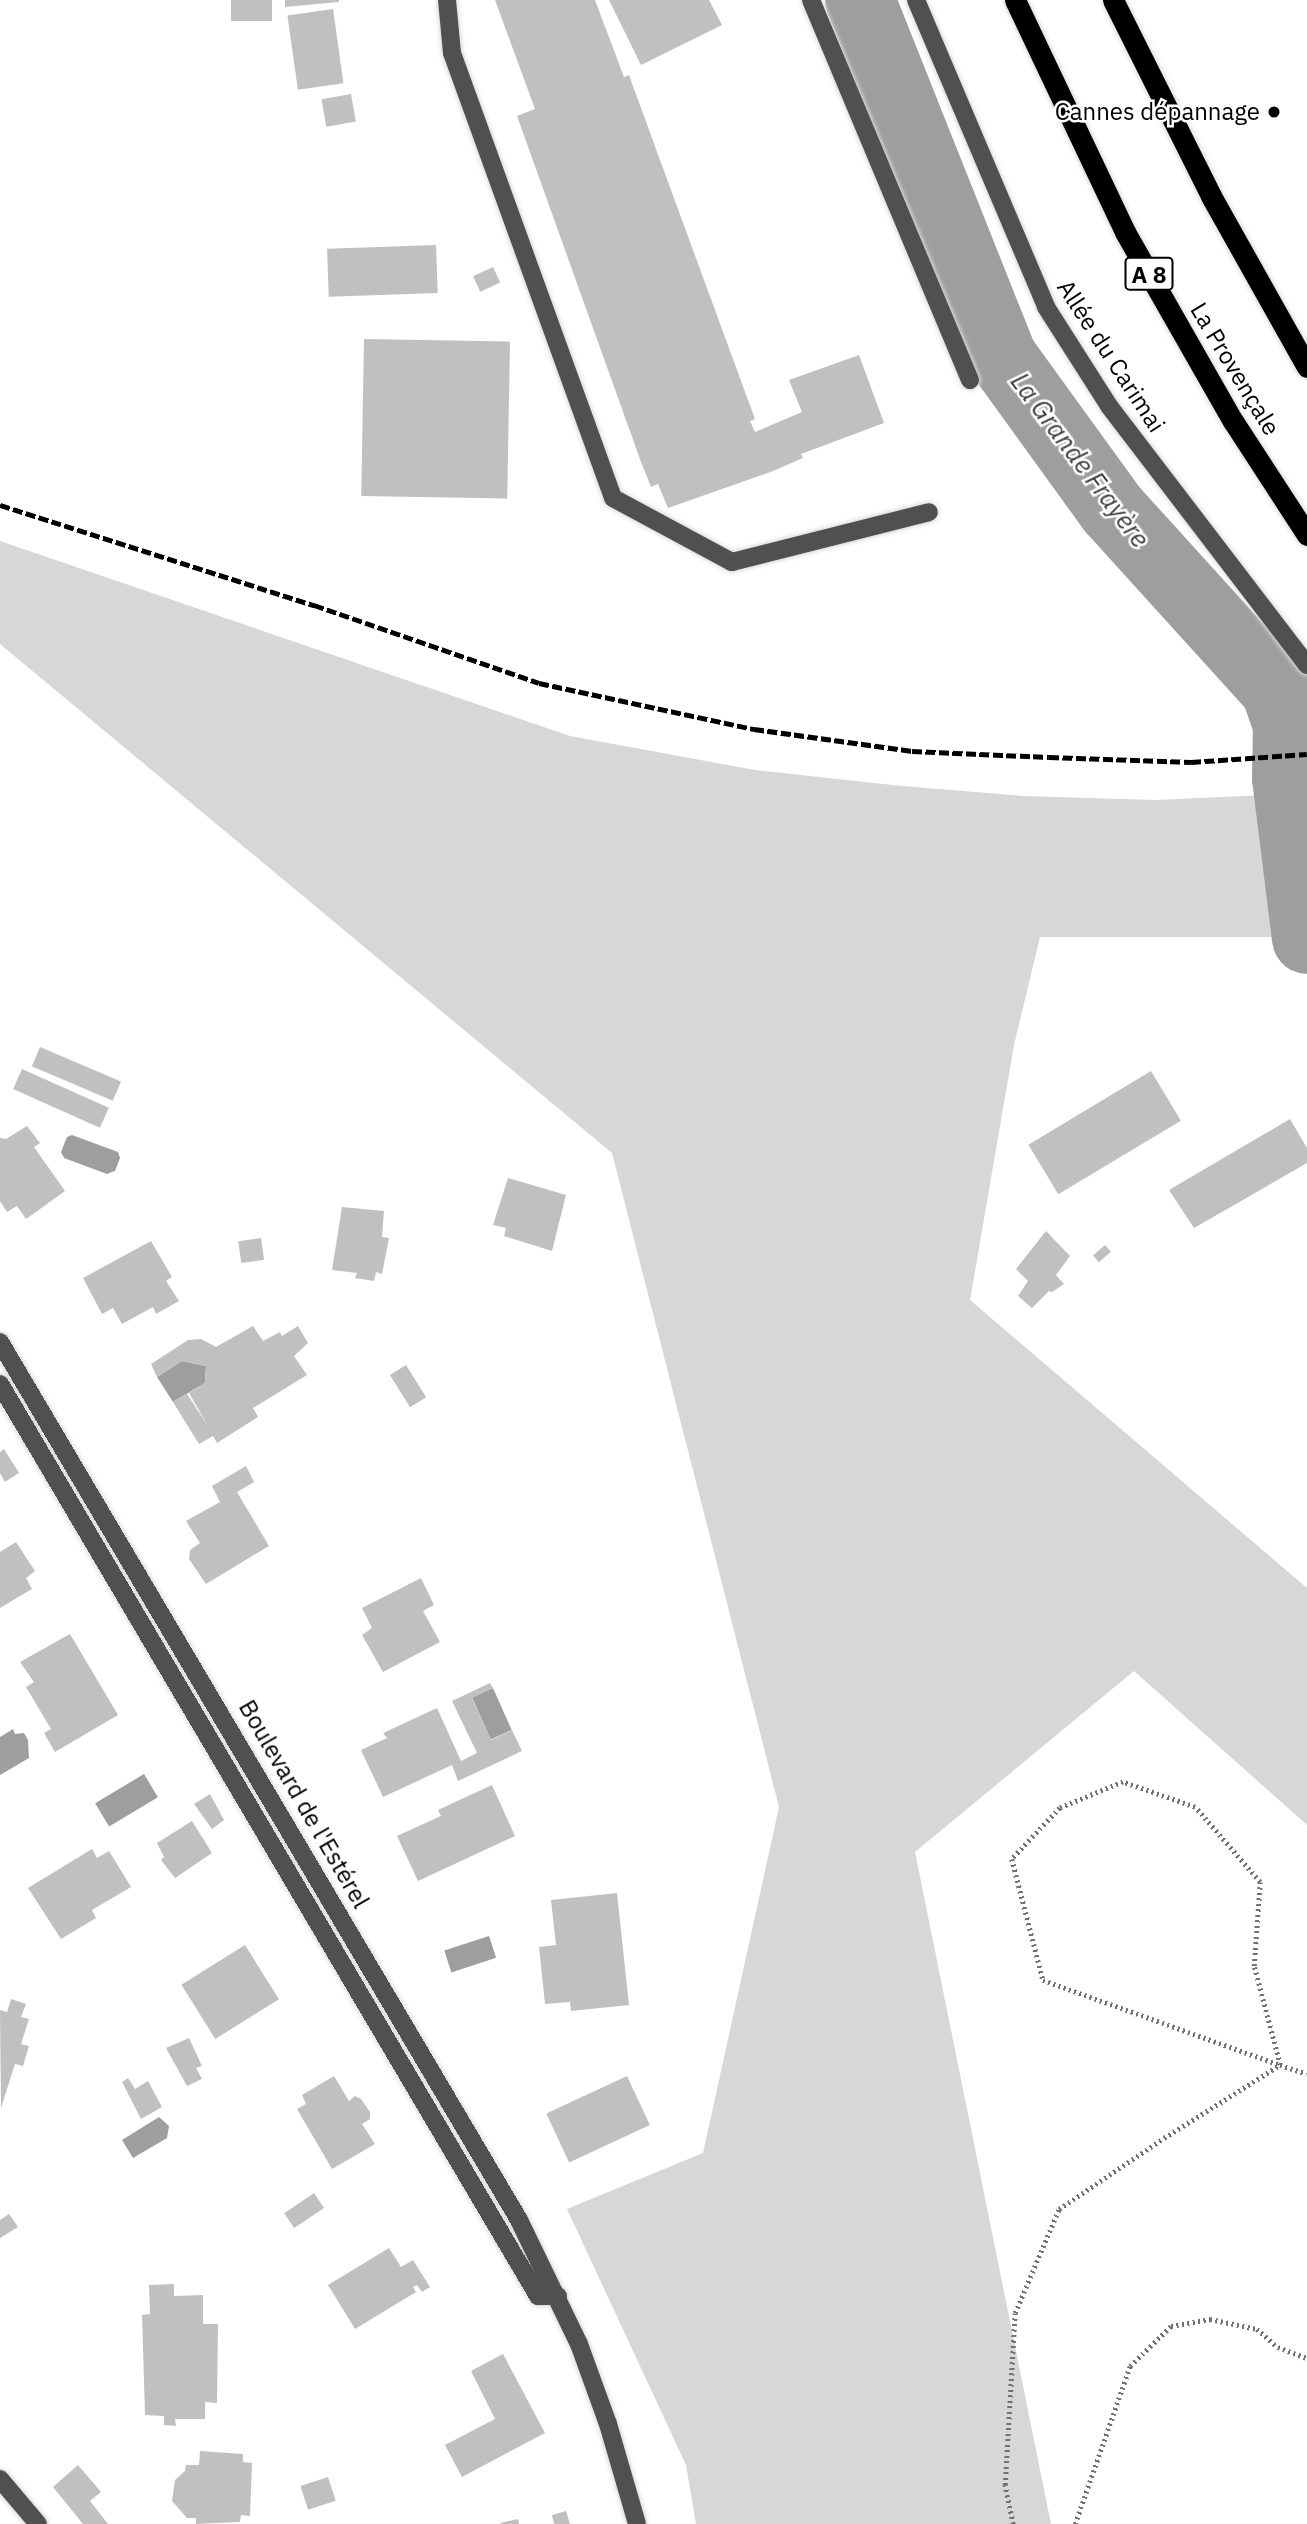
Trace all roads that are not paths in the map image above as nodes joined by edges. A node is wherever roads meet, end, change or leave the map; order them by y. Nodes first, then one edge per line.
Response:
1 (447, 0) edge
2 (811, 0) edge
3 (916, 0) edge
4 (1015, 0) edge
5 (1113, 0) edge
6 (1307, 367) edge
7 (970, 380) dead end
8 (929, 512) dead end
9 (1307, 535) edge
10 (1307, 664) edge
11 (0, 1342) edge
12 (0, 1384) edge
13 (558, 2296) junction
14 (0, 2479) edge
15 (38, 2524) edge
16 (637, 2524) edge

1 - 8 street
2 - 7 street
3 - 10 street, Allée du Carimai
4 - 9 highway, La Provençale / A 8
5 - 6 highway
11 - 13 street, Boulevard de l'Estérel
12 - 13 street, Boulevard de l'Estérel
13 - 16 street, Boulevard de l'Estérel
14 - 15 street

